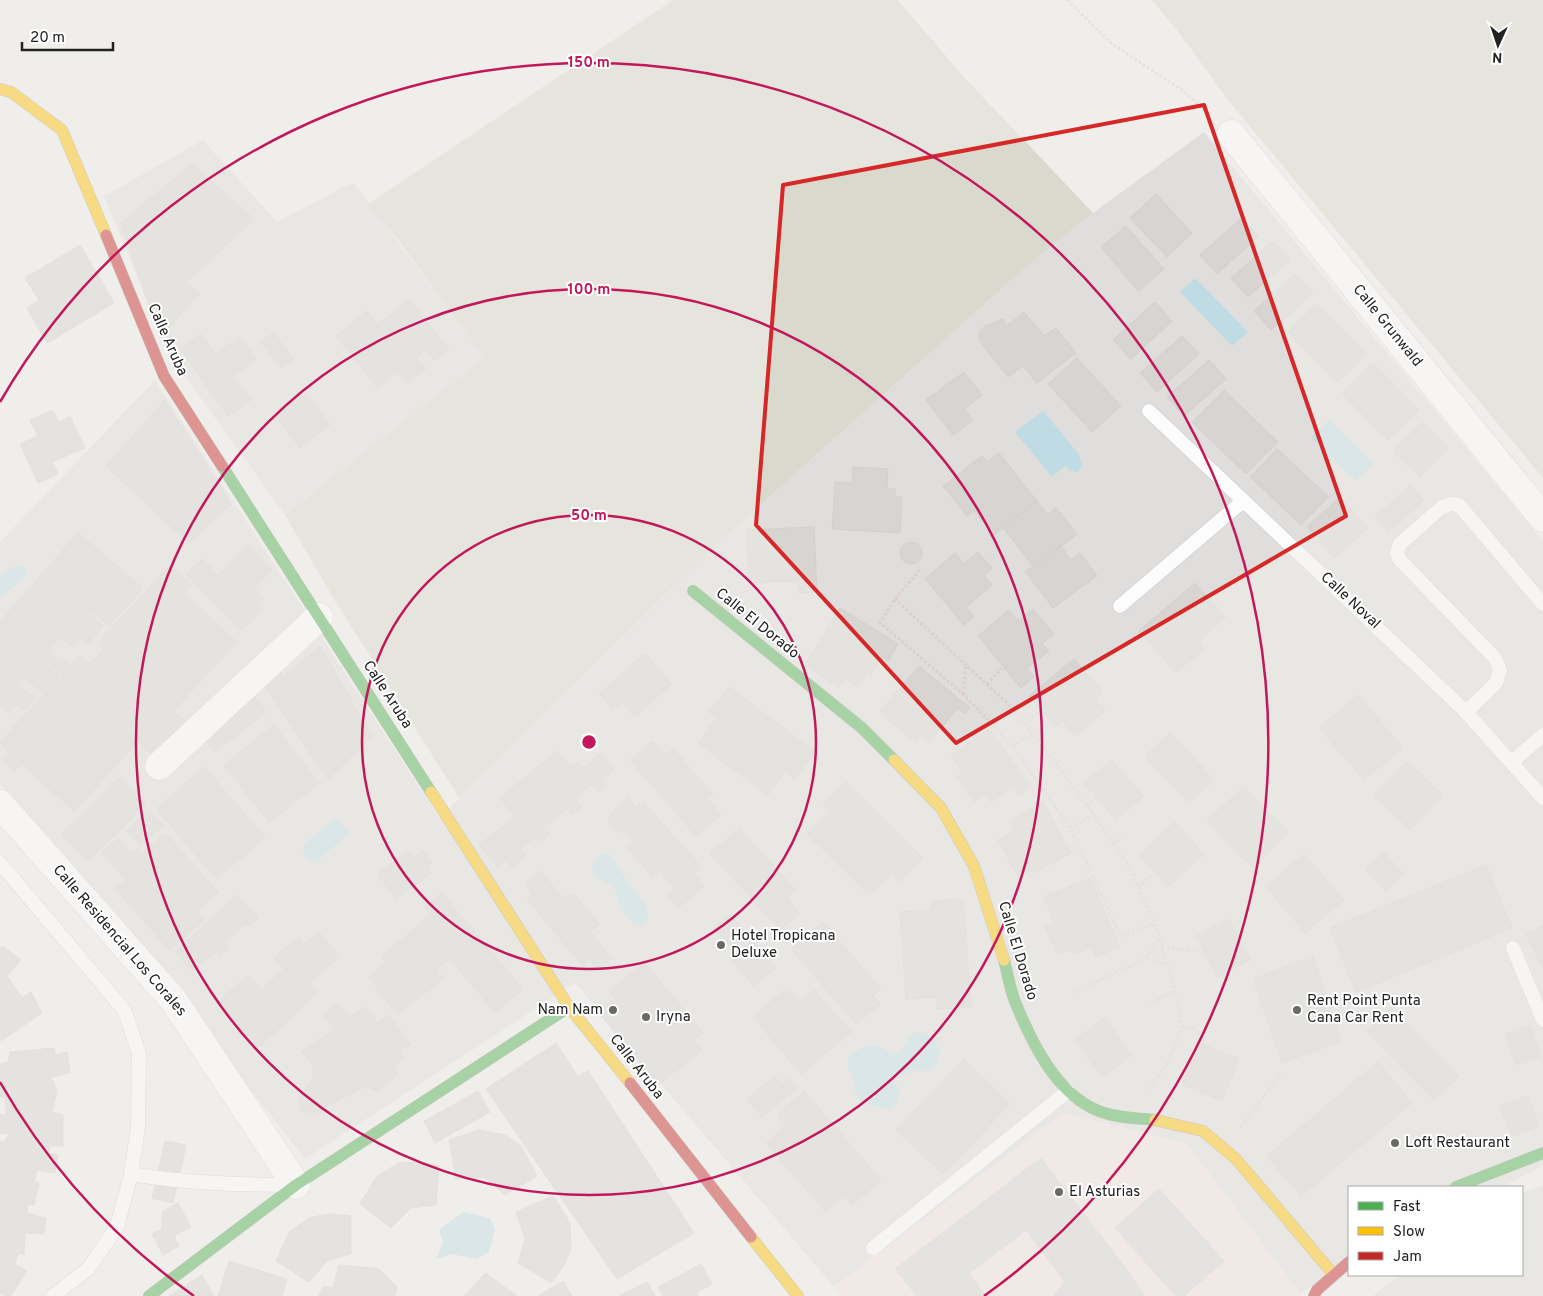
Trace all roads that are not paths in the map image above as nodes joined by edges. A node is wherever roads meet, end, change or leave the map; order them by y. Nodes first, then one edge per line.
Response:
1 (0, 89) edge
2 (1231, 134) road end
3 (1149, 411) dead end
4 (1243, 501) junction
5 (1543, 518) edge
6 (693, 592) dead end
7 (1543, 604) edge
8 (1120, 606) dead end
9 (319, 617) junction
10 (1466, 712) junction
11 (1543, 735) edge
12 (1512, 762) junction
13 (159, 766) dead end
14 (1543, 798) edge
15 (0, 804) edge
16 (0, 863) edge
17 (1512, 948) dead end
18 (569, 1007) junction
19 (1543, 1020) edge
20 (1068, 1091) junction
21 (1543, 1154) edge
22 (131, 1174) junction
23 (296, 1185) junction
24 (1459, 1186) edge
25 (873, 1248) dead end
26 (1348, 1263) edge
27 (1334, 1275) junction
28 (53, 1296) edge
29 (149, 1296) edge
30 (798, 1296) edge
31 (1314, 1296) edge

1 - 9 street, Calle Aruba
2 - 5 street, Calle Grunwald
3 - 4 lane, Calle Noval
4 - 8 lane
4 - 10 lane, Calle Noval
6 - 20 street, Calle El Dorado
7 - 10 lane
9 - 13 street
9 - 18 street, Calle Aruba
10 - 12 lane, Calle Noval
11 - 12 lane
12 - 14 lane, Calle Noval
15 - 23 street, Calle Residencial Los Corales
16 - 22 lane
17 - 19 lane
18 - 23 street
18 - 30 street, Calle Aruba
20 - 25 lane
20 - 27 street, Calle El Dorado
21 - 24 street
22 - 23 lane
22 - 28 lane
23 - 29 street
26 - 27 street
27 - 31 street

